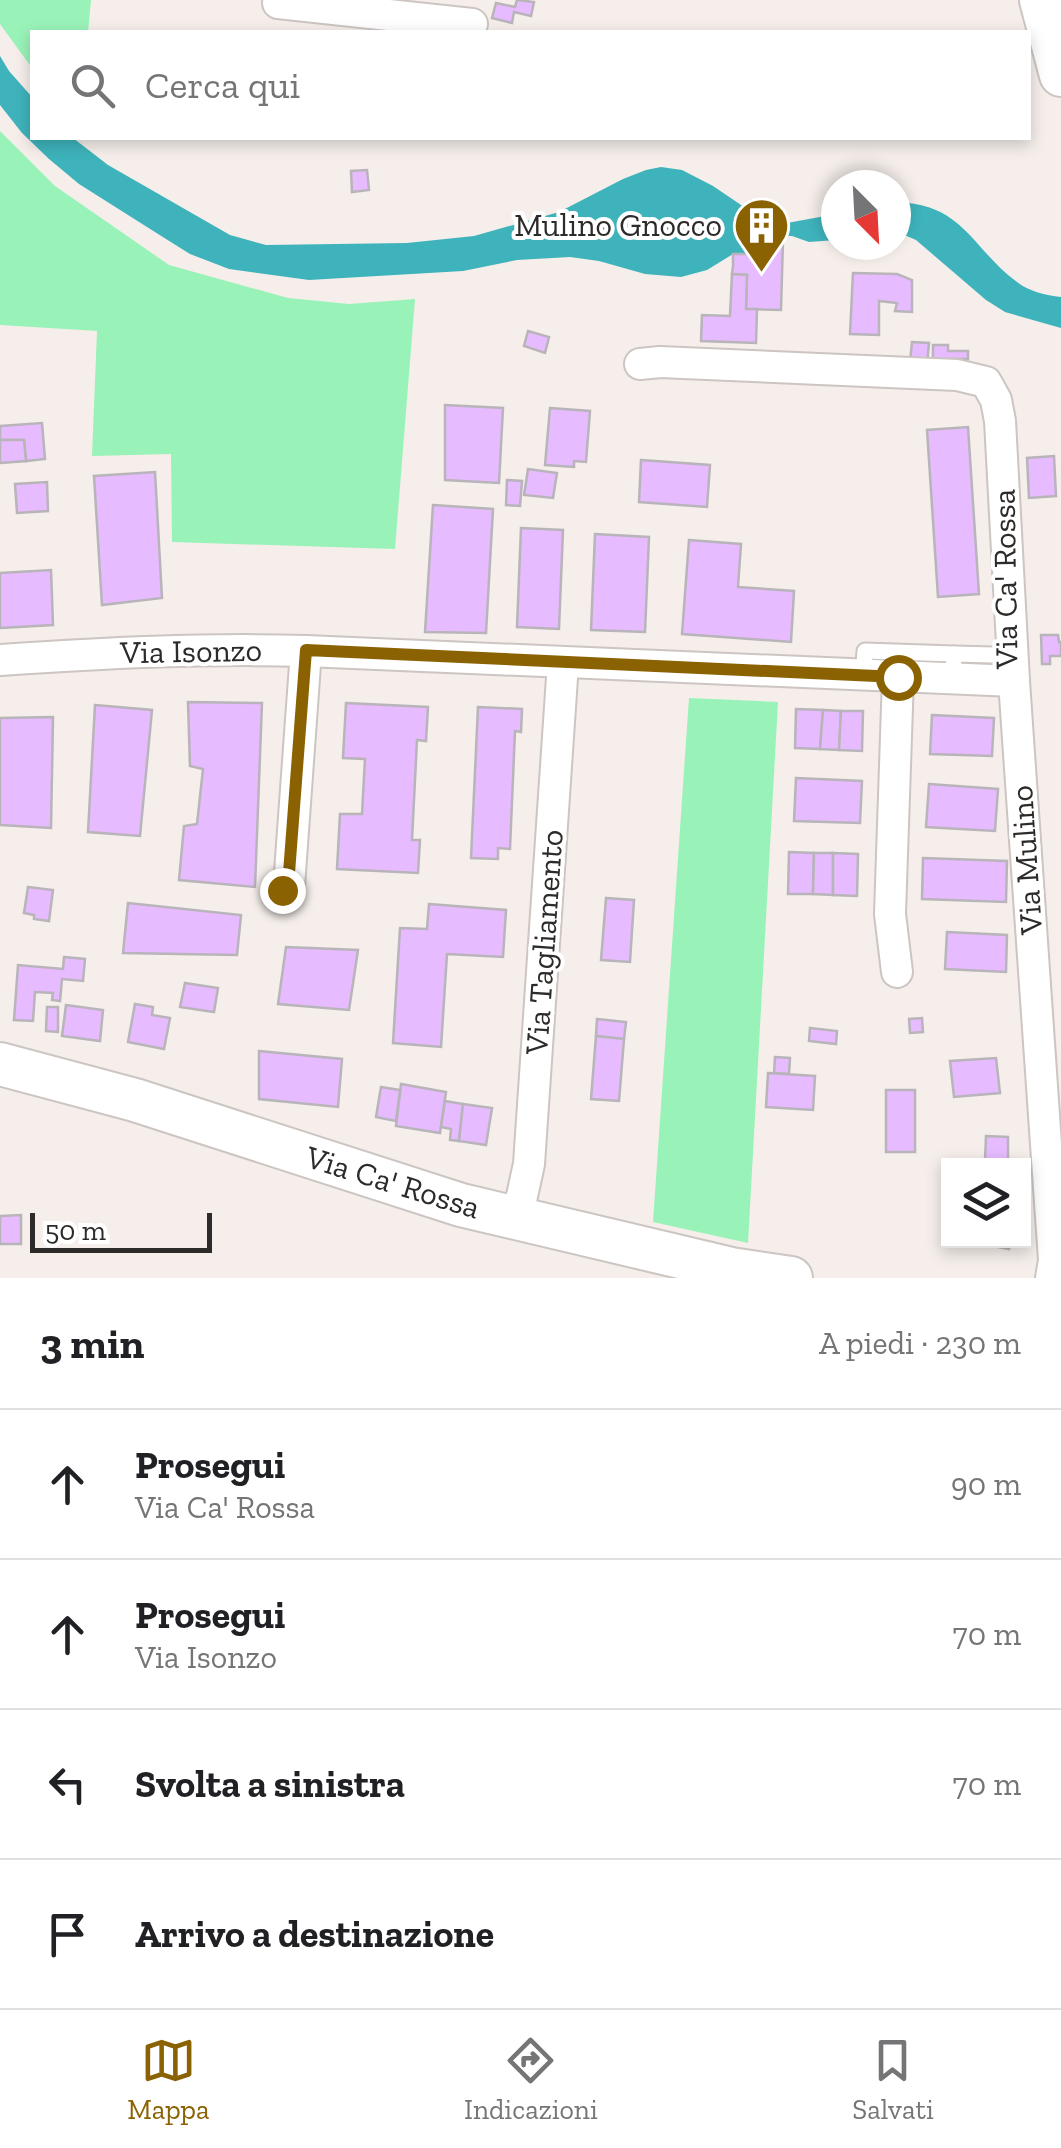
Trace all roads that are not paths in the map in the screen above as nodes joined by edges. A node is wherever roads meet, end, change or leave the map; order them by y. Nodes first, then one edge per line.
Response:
1 (278, 0) edge
2 (1042, 0) edge
3 (472, 24) dead end
4 (1061, 75) edge
5 (640, 364) dead end
6 (306, 650) junction
7 (993, 655) dead end
8 (0, 660) edge
9 (563, 663) junction
10 (954, 667) junction
11 (863, 676) junction
12 (898, 677) junction
13 (1014, 682) junction
14 (282, 890) dead end
15 (897, 972) dead end
16 (0, 1064) edge
17 (513, 1218) junction
18 (792, 1278) edge
19 (1051, 1278) edge

1 - 3 street
2 - 4 street
5 - 13 street, Via Ca' Rossa
6 - 8 street, Via Isonzo
6 - 9 street, Via Isonzo
6 - 14 street
7 - 10 lane
9 - 11 street, Via Ca' Rossa
9 - 17 street, Via Tagliamento
10 - 11 lane
10 - 12 street, Via Ca' Rossa
10 - 13 street, Via Ca' Rossa
11 - 12 street, Via Ca' Rossa
12 - 15 street
13 - 19 street, Via Mulino
16 - 17 street, Via Ca' Rossa
17 - 18 street, Via Ca' Rossa

